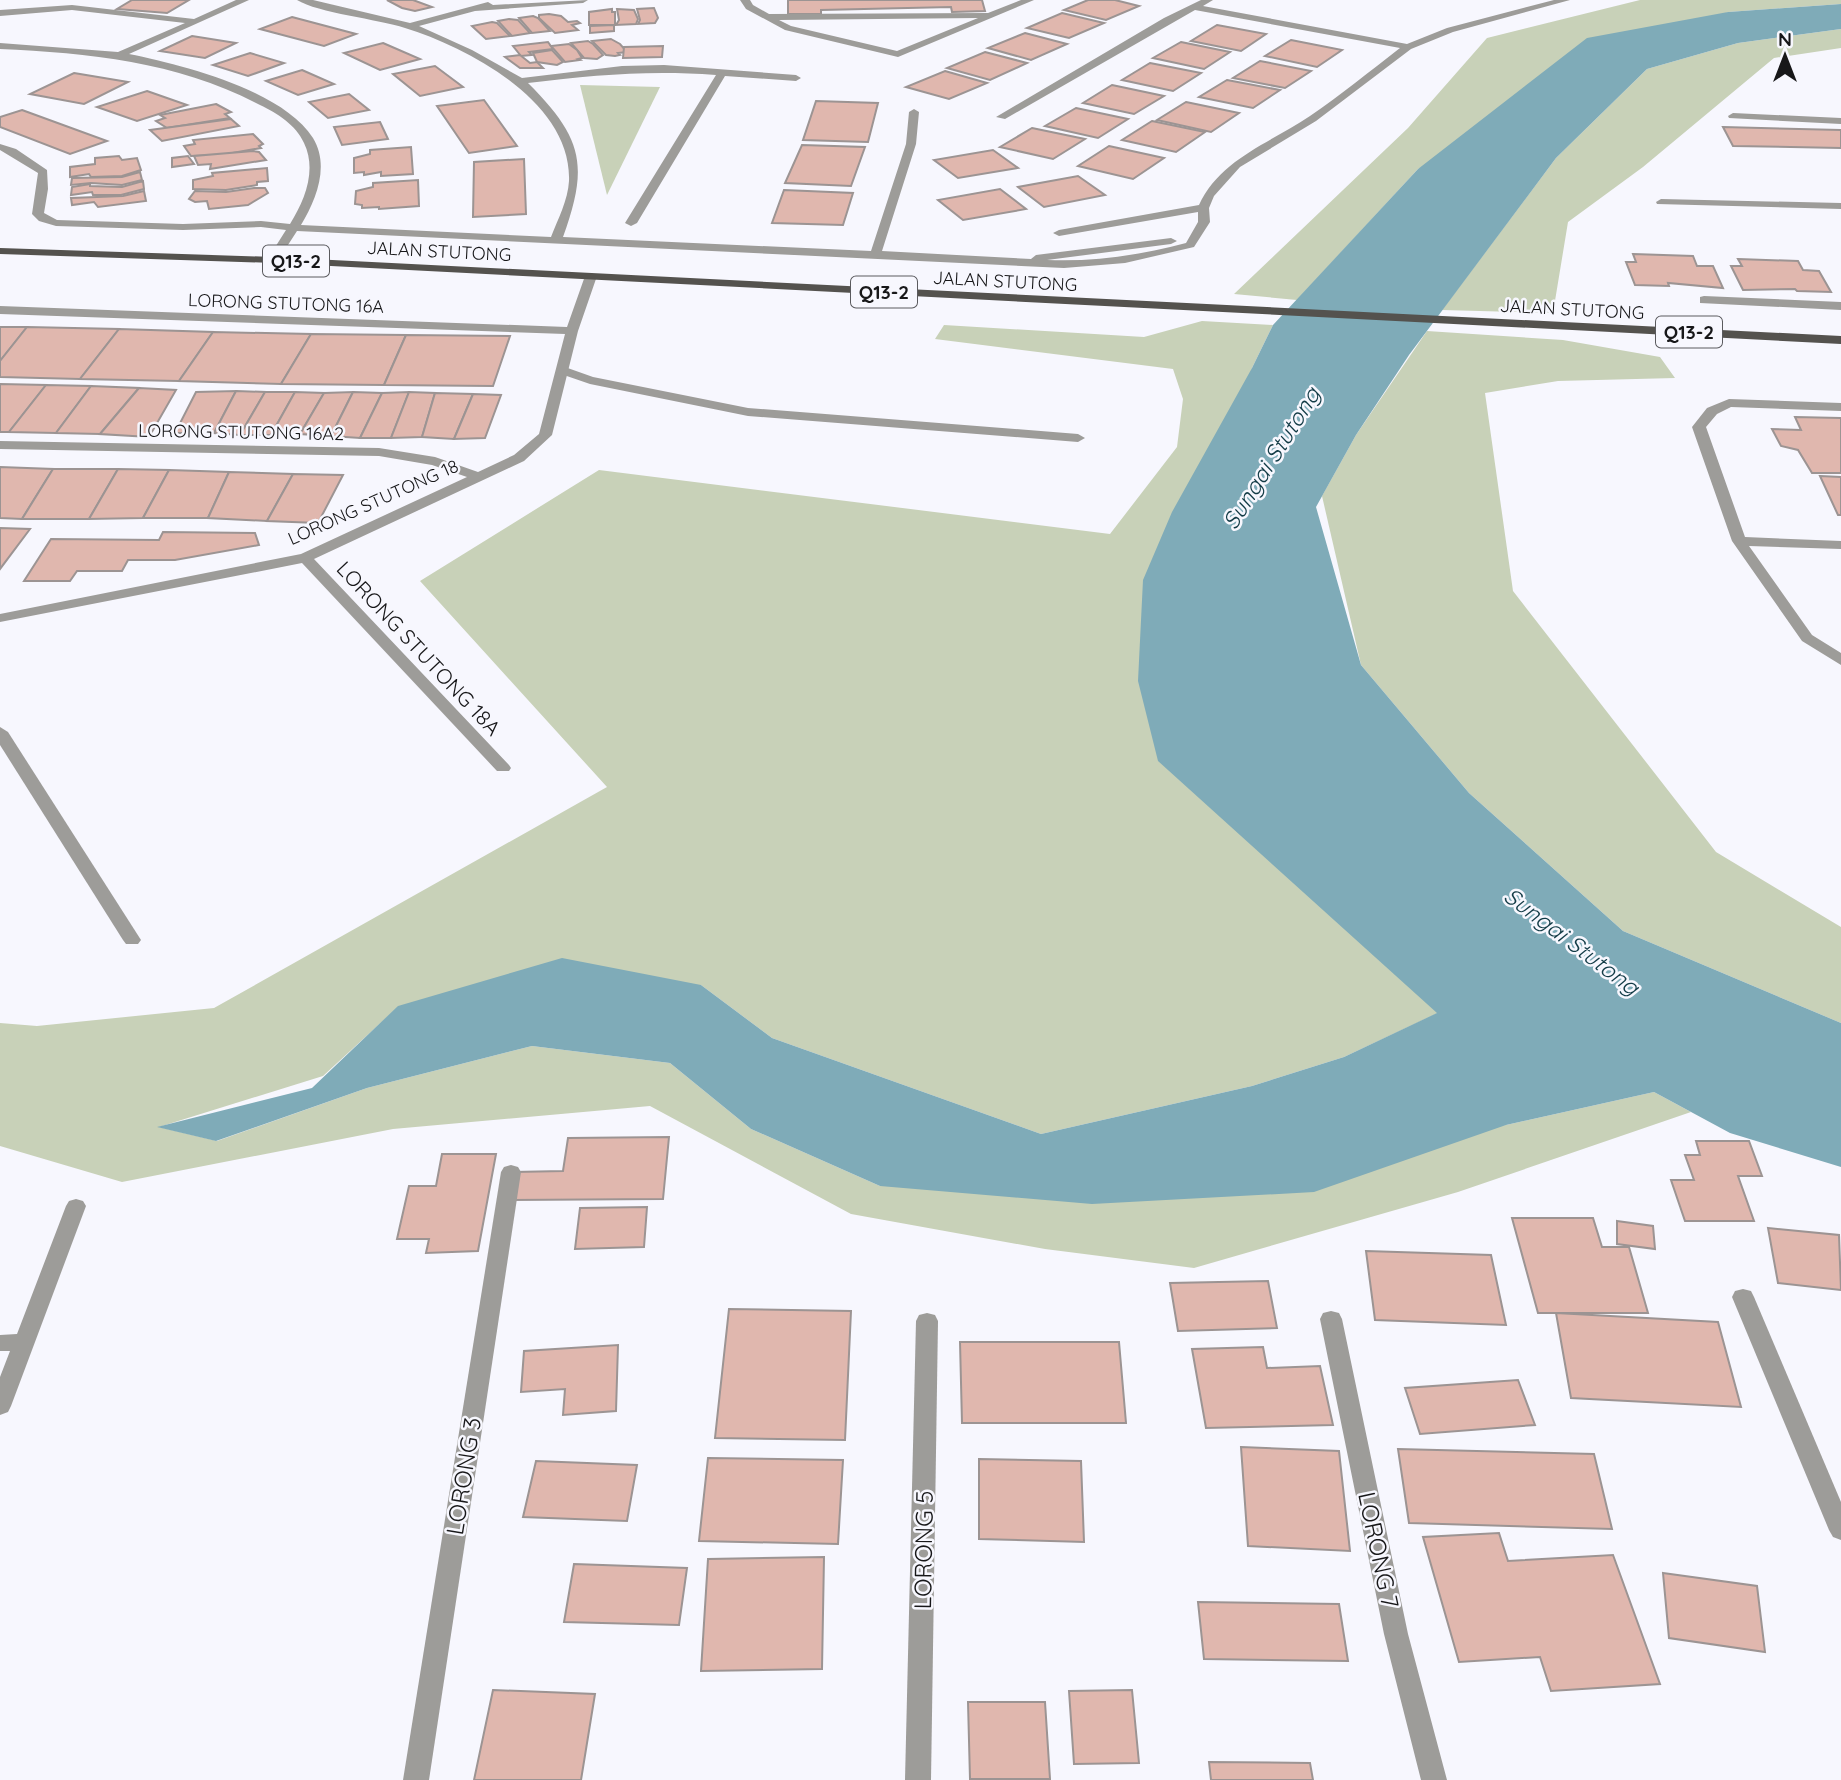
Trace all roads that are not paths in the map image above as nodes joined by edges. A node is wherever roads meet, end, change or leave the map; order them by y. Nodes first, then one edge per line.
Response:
1 (244, 0) edge
2 (302, 0) edge
3 (505, 0) edge
4 (583, 0) edge
5 (745, 0) edge
6 (1030, 0) edge
7 (1208, 0) edge
8 (1565, 0) edge
9 (1193, 7) junction
10 (477, 9) junction
11 (0, 13) edge
12 (996, 15) junction
13 (763, 17) junction
14 (193, 21) junction
15 (410, 26) junction
16 (0, 46) edge
17 (1408, 47) junction
18 (120, 55) junction
19 (723, 71) junction
20 (796, 78) dead end
21 (520, 81) junction
22 (914, 112) dead end
23 (1733, 116) dead end
24 (1000, 117) dead end
25 (1841, 121) edge
26 (0, 147) edge
27 (1661, 202) dead end
28 (1841, 206) edge
29 (1203, 208) junction
30 (631, 223) dead end
31 (293, 226) junction
32 (1059, 233) dead end
33 (556, 240) junction
34 (0, 251) edge
35 (875, 255) junction
36 (273, 260) junction
37 (591, 276) junction
38 (1704, 300) dead end
39 (1841, 306) edge
40 (0, 310) edge
41 (572, 331) junction
42 (1841, 340) edge
43 (562, 370) junction
44 (1841, 407) edge
45 (1078, 438) dead end
46 (0, 445) edge
47 (478, 477) junction
48 (1739, 541) junction
49 (1841, 545) edge
50 (305, 558) junction
51 (0, 617) edge
52 (1841, 660) edge
53 (0, 732) edge
54 (503, 768) dead end
55 (132, 940) dead end
56 (511, 1172) dead end
57 (76, 1206) dead end
58 (1743, 1297) dead end
59 (1331, 1319) dead end
60 (927, 1321) dead end
61 (24, 1342) junction
62 (0, 1343) edge
63 (0, 1406) edge
64 (1841, 1530) edge
65 (416, 1780) edge
66 (918, 1780) edge
67 (1434, 1780) edge

1 - 14 street
2 - 15 street
3 - 10 street
4 - 10 street
5 - 13 street
6 - 12 street
7 - 9 street
8 - 17 street
9 - 17 street
9 - 24 street
10 - 15 street
11 - 14 street
12 - 13 street
12 - 13 street
14 - 18 street
15 - 21 street
16 - 18 street
17 - 29 street
18 - 31 street
19 - 20 street
19 - 21 street
19 - 30 street
21 - 33 street
22 - 35 street
23 - 25 street
26 - 31 street
27 - 28 street
29 - 32 street
29 - 35 street
31 - 33 street
31 - 36 street
33 - 35 street
34 - 36 main road, JALAN STUTONG / Q13-2
36 - 37 main road, JALAN STUTONG / Q13-2
37 - 41 street, LORONG STUTONG 18
37 - 42 main road, JALAN STUTONG / Q13-2
38 - 39 street
40 - 41 street, LORONG STUTONG 16A
41 - 43 street, LORONG STUTONG 18
43 - 45 street
43 - 47 street, LORONG STUTONG 18
44 - 48 street
46 - 47 street, LORONG STUTONG 16A2
47 - 50 street, LORONG STUTONG 18
48 - 49 street
48 - 52 street
50 - 51 street, LORONG STUTONG 18
50 - 54 street, LORONG STUTONG 18A
53 - 55 street
56 - 65 street, LORONG 3
57 - 61 street
58 - 64 street
59 - 67 street, LORONG 7
60 - 66 street, LORONG 5
61 - 62 street
61 - 63 street

